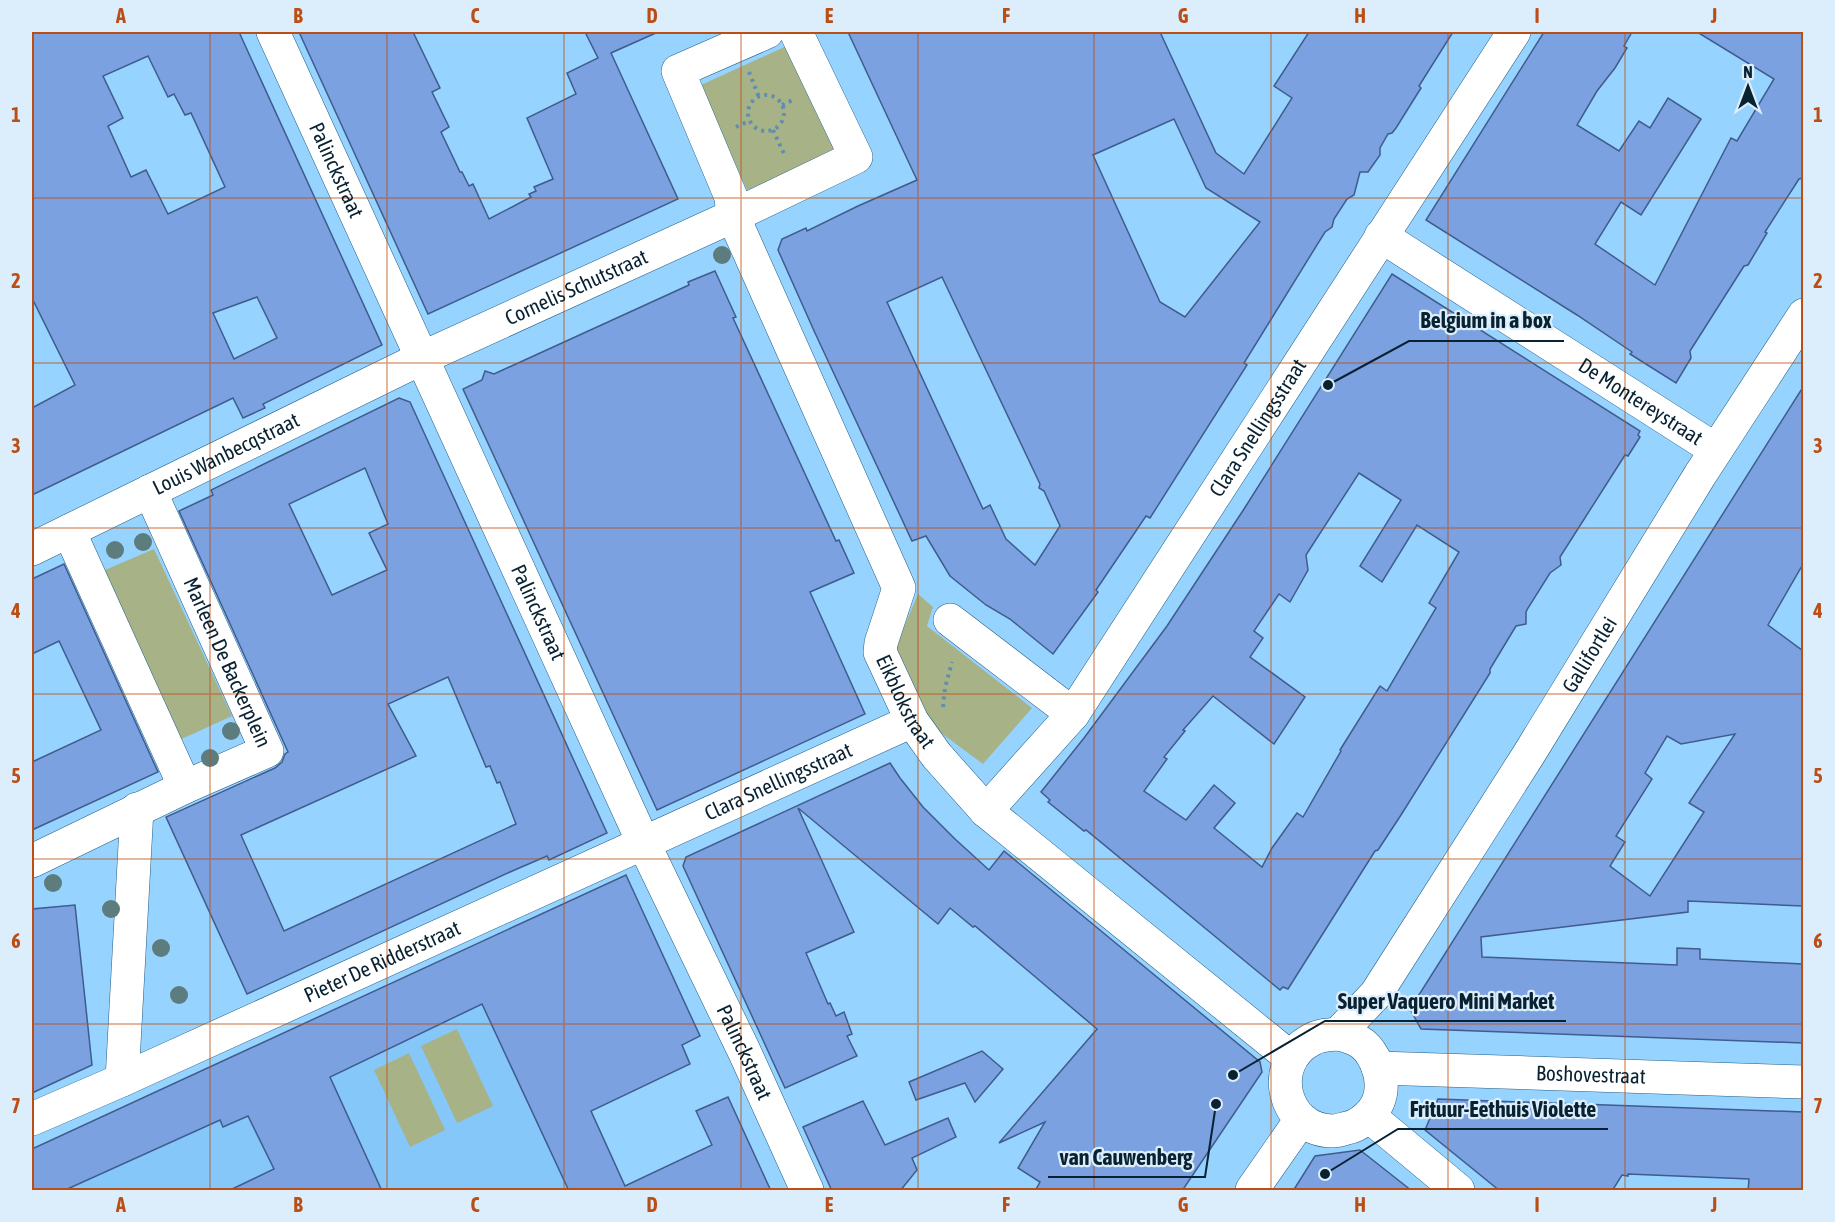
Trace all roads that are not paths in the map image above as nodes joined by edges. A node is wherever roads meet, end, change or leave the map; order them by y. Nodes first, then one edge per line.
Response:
1 (273, 32) edge
2 (767, 32) edge
3 (796, 32) edge
4 (1510, 33) edge
5 (733, 216) junction
6 (1381, 236) junction
7 (1803, 315) edge
8 (422, 358) junction
9 (1716, 450) junction
10 (150, 491) junction
11 (69, 531) junction
12 (32, 549) edge
13 (953, 622) road end
14 (1073, 714) junction
15 (912, 721) junction
16 (185, 787) junction
17 (137, 809) junction
18 (986, 811) junction
19 (643, 842) junction
20 (32, 861) edge
21 (1360, 1049) junction
22 (1291, 1058) junction
23 (122, 1080) junction
24 (1803, 1082) edge
25 (1369, 1116) junction
26 (32, 1119) edge
27 (1300, 1121) junction
28 (807, 1191) edge
29 (1252, 1191) edge
30 (1458, 1191) edge

1 - 8 street, Palinckstraat
2 - 5 street
3 - 5 street, Cornelis Schutstraat
4 - 6 street, Clara Snellingsstraat
5 - 8 street, Cornelis Schutstraat
5 - 15 street, Eikblokstraat
6 - 9 street, De Montereystraat
6 - 14 street, Clara Snellingsstraat
7 - 9 street, Gallifortlei
8 - 10 street, Louis Wanbecqstraat
8 - 19 street, Palinckstraat
9 - 21 street, Gallifortlei
10 - 11 street, Louis Wanbecqstraat
10 - 16 street, Marleen De Backerplein
11 - 12 street, Louis Wanbecqstraat
11 - 16 street
13 - 14 street
14 - 18 street, Clara Snellingsstraat
15 - 18 street, Eikblokstraat
15 - 19 street, Clara Snellingsstraat
16 - 17 street, Marleen De Backerplein
17 - 20 street, Marleen De Backerplein
17 - 23 street
18 - 22 street, Eikblokstraat
19 - 23 street, Pieter De Ridderstraat
19 - 28 street, Palinckstraat
21 - 22 street
21 - 24 street, Boshovestraat
21 - 25 street
22 - 27 street
23 - 26 street, Pieter De Ridderstraat
25 - 27 street
25 - 30 street
27 - 29 street

